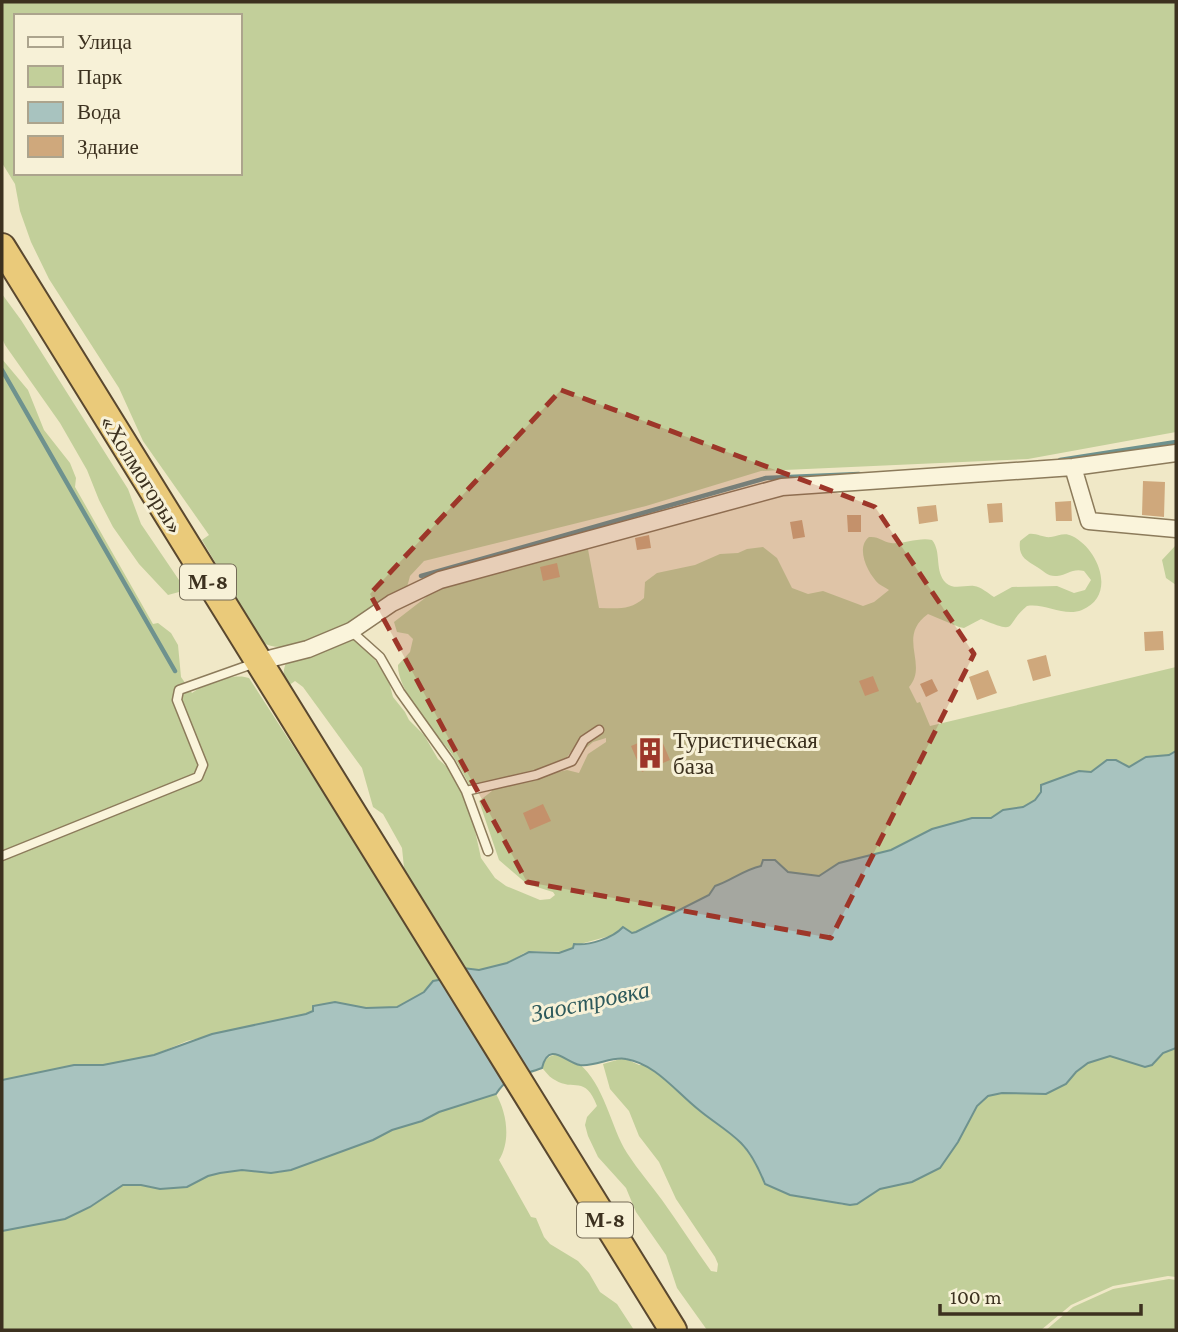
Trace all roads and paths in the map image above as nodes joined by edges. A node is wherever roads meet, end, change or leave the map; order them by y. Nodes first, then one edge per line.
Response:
1 (2, 247) edge
2 (1176, 453) edge
3 (1073, 467) junction
4 (1176, 529) edge
5 (351, 631) junction
6 (257, 662) junction
7 (599, 730) dead end
8 (466, 791) junction
9 (488, 851) dead end
10 (2, 856) edge
11 (673, 1330) edge

1 - 6 highway, «Холмогоры» / М-8
2 - 3 street
3 - 4 street
3 - 5 street
5 - 6 street
5 - 8 lane
6 - 10 lane
6 - 11 highway, «Холмогоры» / М-8
7 - 8 lane
8 - 9 lane

